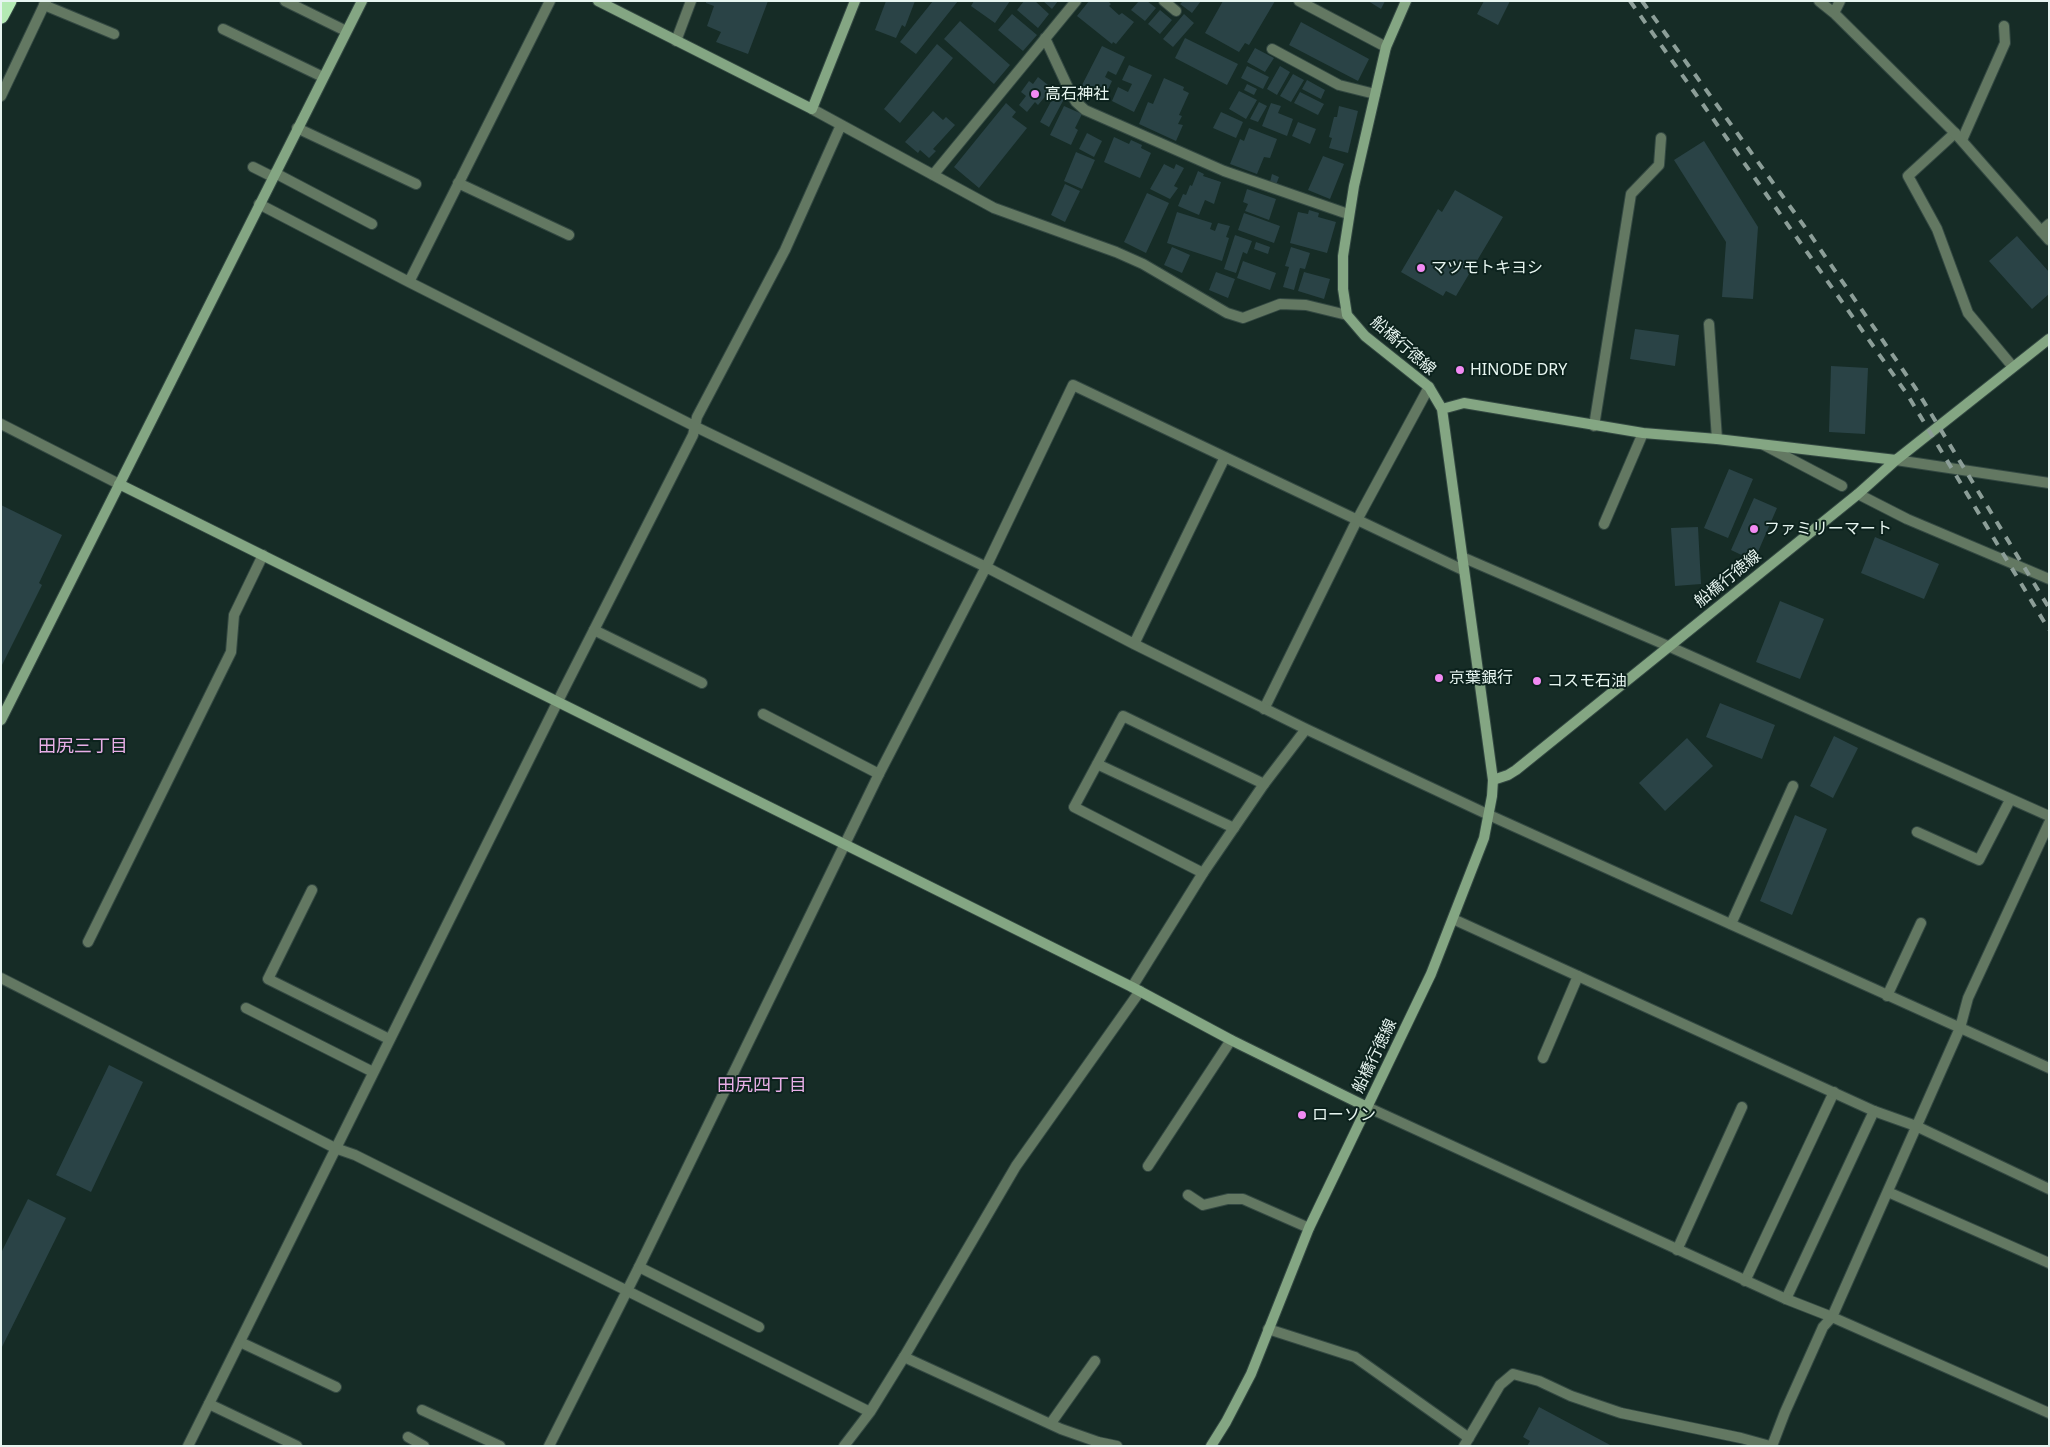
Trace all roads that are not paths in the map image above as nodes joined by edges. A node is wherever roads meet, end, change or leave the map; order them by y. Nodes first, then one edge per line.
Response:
1 (9, 1) edge
2 (285, 1) edge
3 (362, 1) edge
4 (550, 1) edge
5 (598, 1) edge
6 (691, 1) edge
7 (855, 1) edge
8 (1076, 1) edge
9 (1164, 1) edge
10 (1299, 1) edge
11 (1406, 1) edge
12 (1819, 1) edge
13 (1840, 1) edge
14 (45, 3) edge
15 (1176, 11) dead end
16 (1834, 13) junction
17 (1, 16) edge
18 (2004, 26) dead end
19 (223, 29) dead end
20 (346, 31) junction
21 (114, 34) dead end
22 (1045, 38) junction
23 (676, 41) junction
24 (1386, 47) junction
25 (1272, 49) dead end
26 (323, 77) junction
27 (1375, 94) junction
28 (1, 96) edge
29 (812, 109) junction
30 (841, 125) junction
31 (297, 128) junction
32 (1958, 137) junction
33 (1661, 138) dead end
34 (253, 167) dead end
35 (274, 175) junction
36 (933, 175) junction
37 (458, 183) junction
38 (416, 184) dead end
39 (260, 204) junction
40 (1348, 214) junction
41 (372, 224) dead end
42 (2045, 228) edge
43 (569, 235) dead end
44 (2049, 240) edge
45 (408, 282) junction
46 (1347, 315) junction
47 (1709, 324) dead end
48 (2049, 339) edge
49 (2013, 367) junction
50 (1429, 388) junction
51 (1442, 409) junction
52 (1, 424) edge
53 (1594, 426) junction
54 (696, 427) junction
55 (1643, 433) junction
56 (1717, 439) junction
57 (1764, 445) junction
58 (1225, 457) junction
59 (1896, 460) junction
60 (2049, 483) edge
61 (119, 484) junction
62 (1842, 486) dead end
63 (1858, 494) junction
64 (1357, 520) junction
65 (1604, 524) dead end
66 (263, 555) junction
67 (1462, 557) junction
68 (986, 567) junction
69 (1463, 570) junction
70 (2049, 579) edge
71 (594, 630) junction
72 (1134, 644) junction
73 (1668, 646) junction
74 (702, 683) dead end
75 (558, 701) junction
76 (1264, 708) junction
77 (763, 714) dead end
78 (1, 720) edge
79 (1306, 729) junction
80 (1097, 764) junction
81 (879, 774) junction
82 (1492, 780) junction
83 (1264, 784) junction
84 (1794, 786) dead end
85 (2010, 800) junction
86 (1489, 815) junction
87 (2049, 816) edge
88 (2049, 823) edge
89 (1234, 828) junction
90 (1917, 832) dead end
91 (846, 844) junction
92 (1203, 873) junction
93 (312, 890) dead end
94 (1453, 919) junction
95 (1921, 923) dead end
96 (1731, 924) junction
97 (88, 942) dead end
98 (1578, 976) junction
99 (1, 978) edge
100 (1136, 989) junction
101 (1887, 996) junction
102 (246, 1008) dead end
103 (1960, 1028) junction
104 (390, 1038) junction
105 (1231, 1040) junction
106 (1543, 1058) dead end
107 (2049, 1068) edge
108 (373, 1072) junction
109 (1834, 1092) junction
110 (1742, 1107) dead end
111 (1367, 1108) junction
112 (1874, 1111) junction
113 (1916, 1126) junction
114 (335, 1148) junction
115 (1148, 1166) dead end
116 (2049, 1190) edge
117 (1888, 1192) junction
118 (1188, 1195) dead end
119 (1309, 1228) junction
120 (1677, 1250) junction
121 (2049, 1263) edge
122 (639, 1267) junction
123 (1745, 1281) junction
124 (626, 1290) junction
125 (1786, 1300) junction
126 (1832, 1316) junction
127 (760, 1327) dead end
128 (1268, 1329) junction
129 (240, 1342) junction
130 (904, 1357) junction
131 (1095, 1361) dead end
132 (336, 1387) dead end
133 (209, 1404) junction
134 (422, 1410) dead end
135 (870, 1412) junction
136 (2049, 1413) edge
137 (1051, 1423) junction
138 (408, 1437) dead end
139 (1466, 1442) edge
140 (188, 1446) edge
141 (297, 1446) edge
142 (424, 1446) edge
143 (500, 1446) edge
144 (549, 1446) edge
145 (844, 1446) edge
146 (1117, 1446) edge
147 (1211, 1446) edge
148 (1771, 1446) edge

1 - 17 highway
2 - 20 street
3 - 20 street
4 - 37 street
5 - 23 street
6 - 23 street
7 - 29 street
8 - 22 street
9 - 15 street
10 - 24 street
11 - 24 street, 船橋行徳線
12 - 16 street
13 - 16 street
14 - 21 street
14 - 28 street
16 - 32 street
18 - 32 street
19 - 26 street
20 - 26 street
22 - 36 street
22 - 40 street
23 - 29 street
24 - 27 street, 船橋行徳線
25 - 27 street
26 - 31 street
27 - 40 street, 船橋行徳線
29 - 30 street
30 - 36 street
30 - 54 street
31 - 35 street
31 - 38 street
32 - 42 street
32 - 49 street
33 - 53 street
34 - 35 street
35 - 39 street
35 - 41 street
36 - 46 street
37 - 43 street
37 - 45 street
39 - 45 street
39 - 61 street
40 - 46 street, 船橋行徳線
42 - 44 street
45 - 54 street
46 - 50 street, 船橋行徳線
47 - 56 street
48 - 49 street, 船橋行徳線
49 - 59 street, 船橋行徳線
50 - 51 street, 船橋行徳線
50 - 64 street
51 - 53 street
51 - 67 street, 船橋行徳線
52 - 61 street
53 - 55 street
54 - 68 street
54 - 71 street
55 - 56 street
55 - 65 street
56 - 57 street
57 - 59 street
57 - 62 street
58 - 64 street
58 - 68 street
58 - 72 street
59 - 60 street
59 - 63 street, 船橋行徳線
61 - 66 street
61 - 78 street
63 - 70 street
63 - 73 street, 船橋行徳線
64 - 69 street
64 - 76 street
66 - 75 street
66 - 97 street
67 - 69 street, 船橋行徳線
67 - 73 street
68 - 72 street
68 - 81 street
69 - 82 street, 船橋行徳線
71 - 74 street
71 - 75 street
72 - 76 street
73 - 82 street, 船橋行徳線
73 - 85 street
75 - 91 street
75 - 104 street
76 - 79 street
77 - 81 street
79 - 83 street
79 - 86 street
80 - 83 street
80 - 89 street
80 - 92 street
81 - 91 street
82 - 86 street, 船橋行徳線
83 - 89 street
84 - 96 street
85 - 87 street
85 - 90 street
86 - 94 street, 船橋行徳線
86 - 96 street
88 - 103 street
89 - 92 street
91 - 100 street
91 - 122 street
92 - 100 street
93 - 104 street
94 - 98 street
94 - 111 street, 船橋行徳線
95 - 101 street
96 - 101 street
98 - 106 street
98 - 109 street
99 - 114 street
100 - 105 street
100 - 130 street
101 - 103 street
102 - 108 street
103 - 107 street
103 - 113 street
104 - 108 street
105 - 111 street
105 - 115 street
108 - 114 street
109 - 112 street
109 - 123 street
110 - 120 street
111 - 119 street, 船橋行徳線
111 - 120 street
112 - 113 street
112 - 125 street
113 - 116 street
113 - 117 street
114 - 124 street
114 - 129 street
117 - 121 street
117 - 126 street
118 - 119 street
119 - 128 street, 船橋行徳線
120 - 123 street
122 - 124 street
122 - 127 street
123 - 125 street
124 - 135 street
124 - 144 street
125 - 126 street
126 - 136 street
126 - 148 street
128 - 139 street
128 - 147 street, 船橋行徳線
129 - 132 street
129 - 133 street
130 - 135 street
130 - 137 street
131 - 137 street
133 - 140 street
133 - 141 street
134 - 143 street
135 - 145 street
137 - 146 street
138 - 142 street
139 - 148 street

